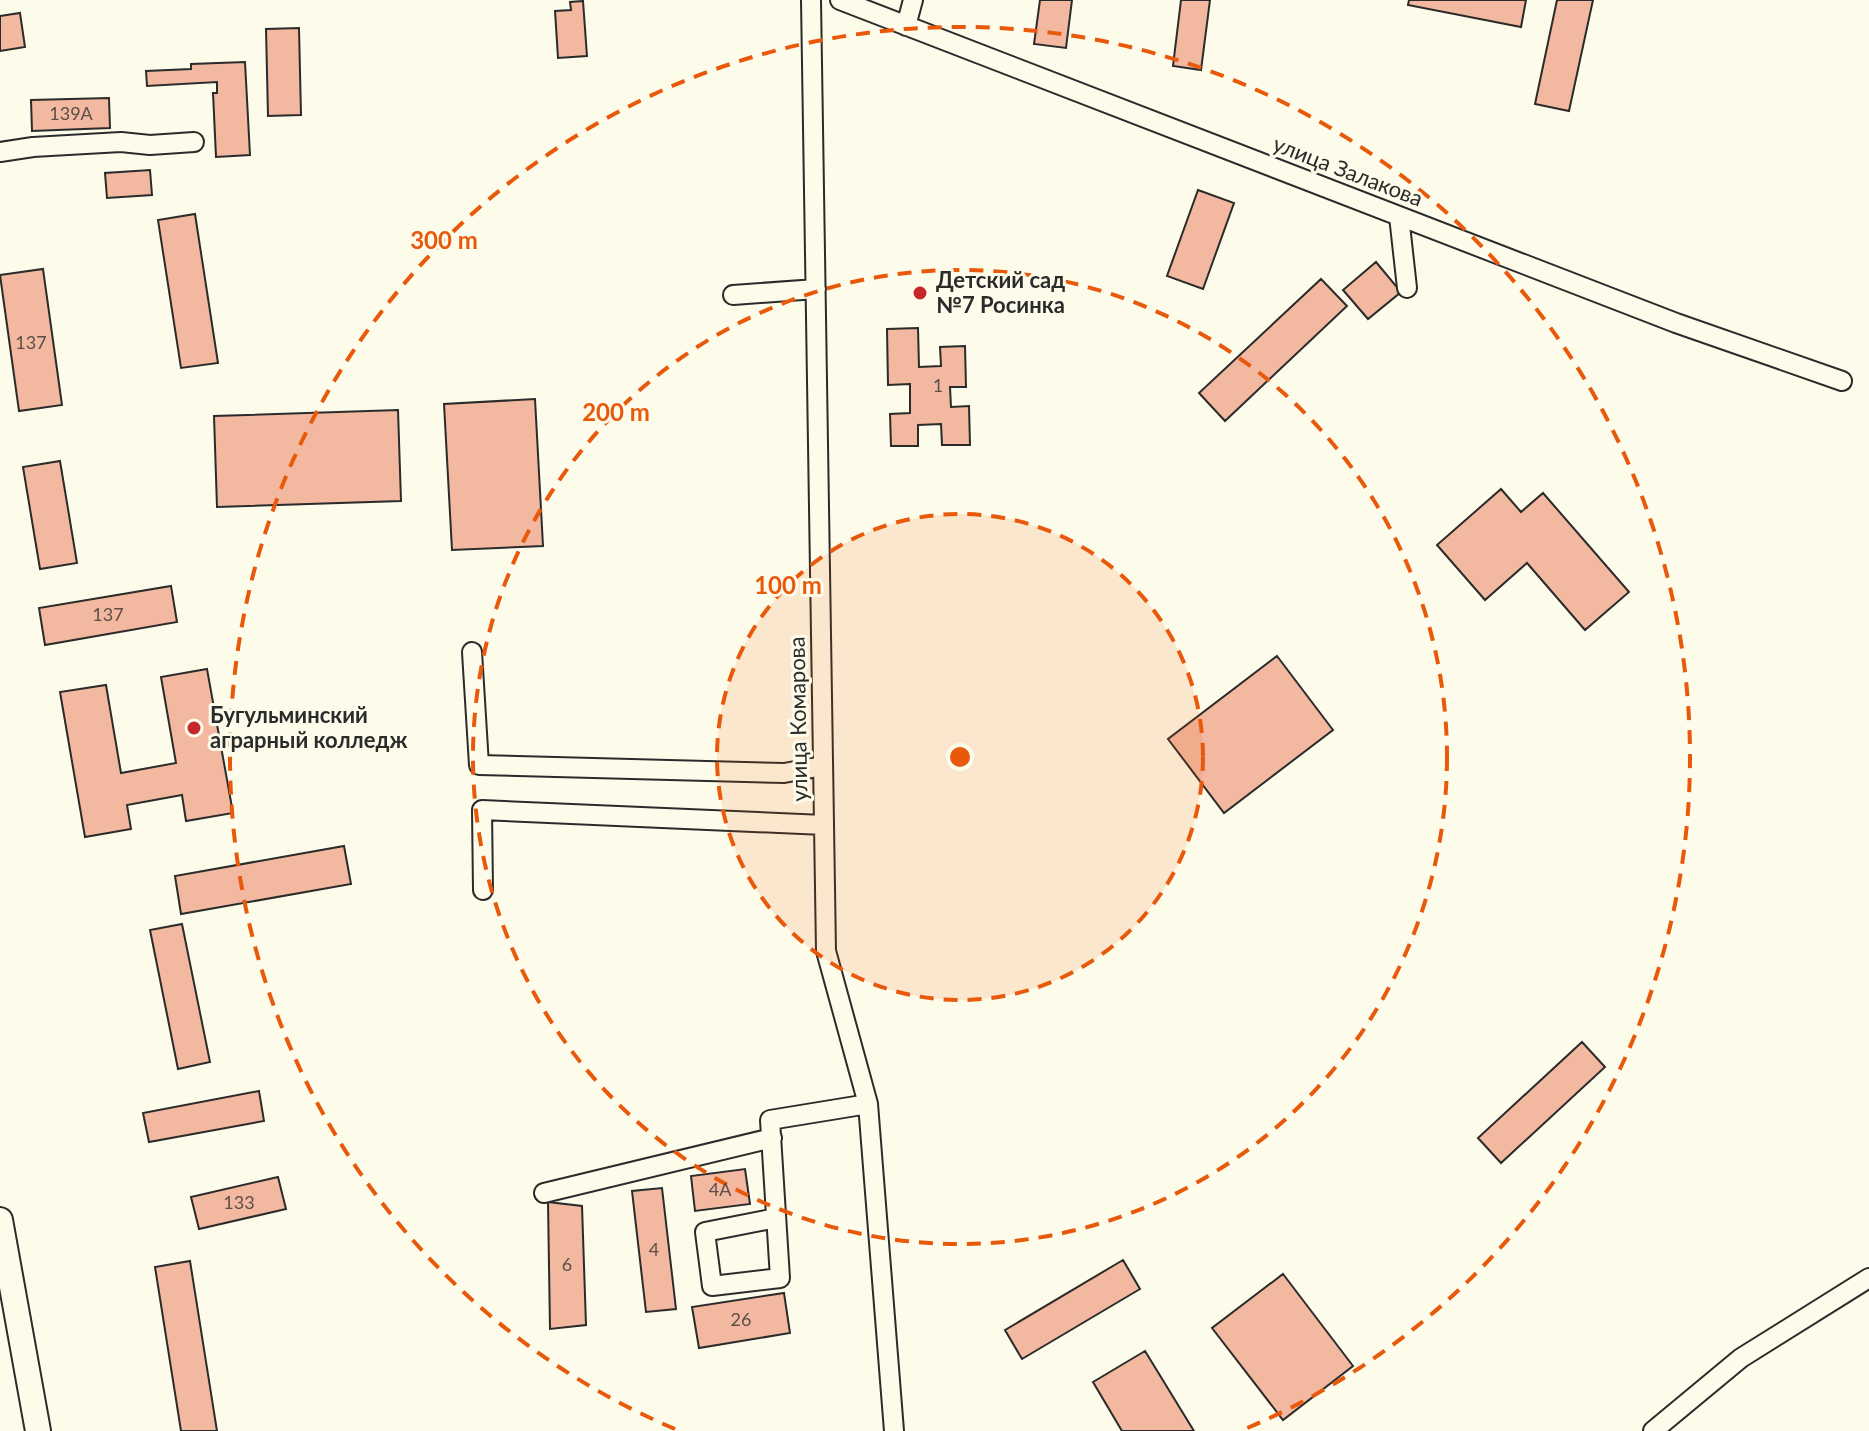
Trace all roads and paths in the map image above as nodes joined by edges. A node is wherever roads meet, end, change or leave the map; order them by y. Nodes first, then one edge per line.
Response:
1 (811, 0) edge
2 (840, 0) edge
3 (913, 0) edge
4 (906, 26) junction
5 (194, 142) dead end
6 (0, 152) edge
7 (1399, 216) junction
8 (1407, 288) dead end
9 (816, 289) junction
10 (733, 295) dead end
11 (1842, 381) dead end
12 (472, 652) dead end
13 (823, 766) junction
14 (824, 825) junction
15 (483, 890) dead end
16 (868, 1104) junction
17 (772, 1138) junction
18 (544, 1193) dead end
19 (776, 1218) junction
20 (0, 1220) edge
21 (3, 1252) edge
22 (1869, 1278) edge
23 (38, 1431) edge
24 (894, 1431) edge
25 (1653, 1431) edge

1 - 9 street, улица Комарова
2 - 4 street, улица Залакова
3 - 4 street
4 - 7 street, улица Залакова
5 - 6 street
7 - 8 street
7 - 11 street, улица Залакова
9 - 10 street
9 - 13 street, улица Комарова
12 - 13 street
13 - 14 street, улица Комарова
14 - 15 street
14 - 16 street, улица Комарова
16 - 17 street
16 - 24 street, улица Комарова
17 - 18 street
17 - 19 street
19 - 19 street
20 - 21 main road
21 - 23 main road
22 - 25 street

